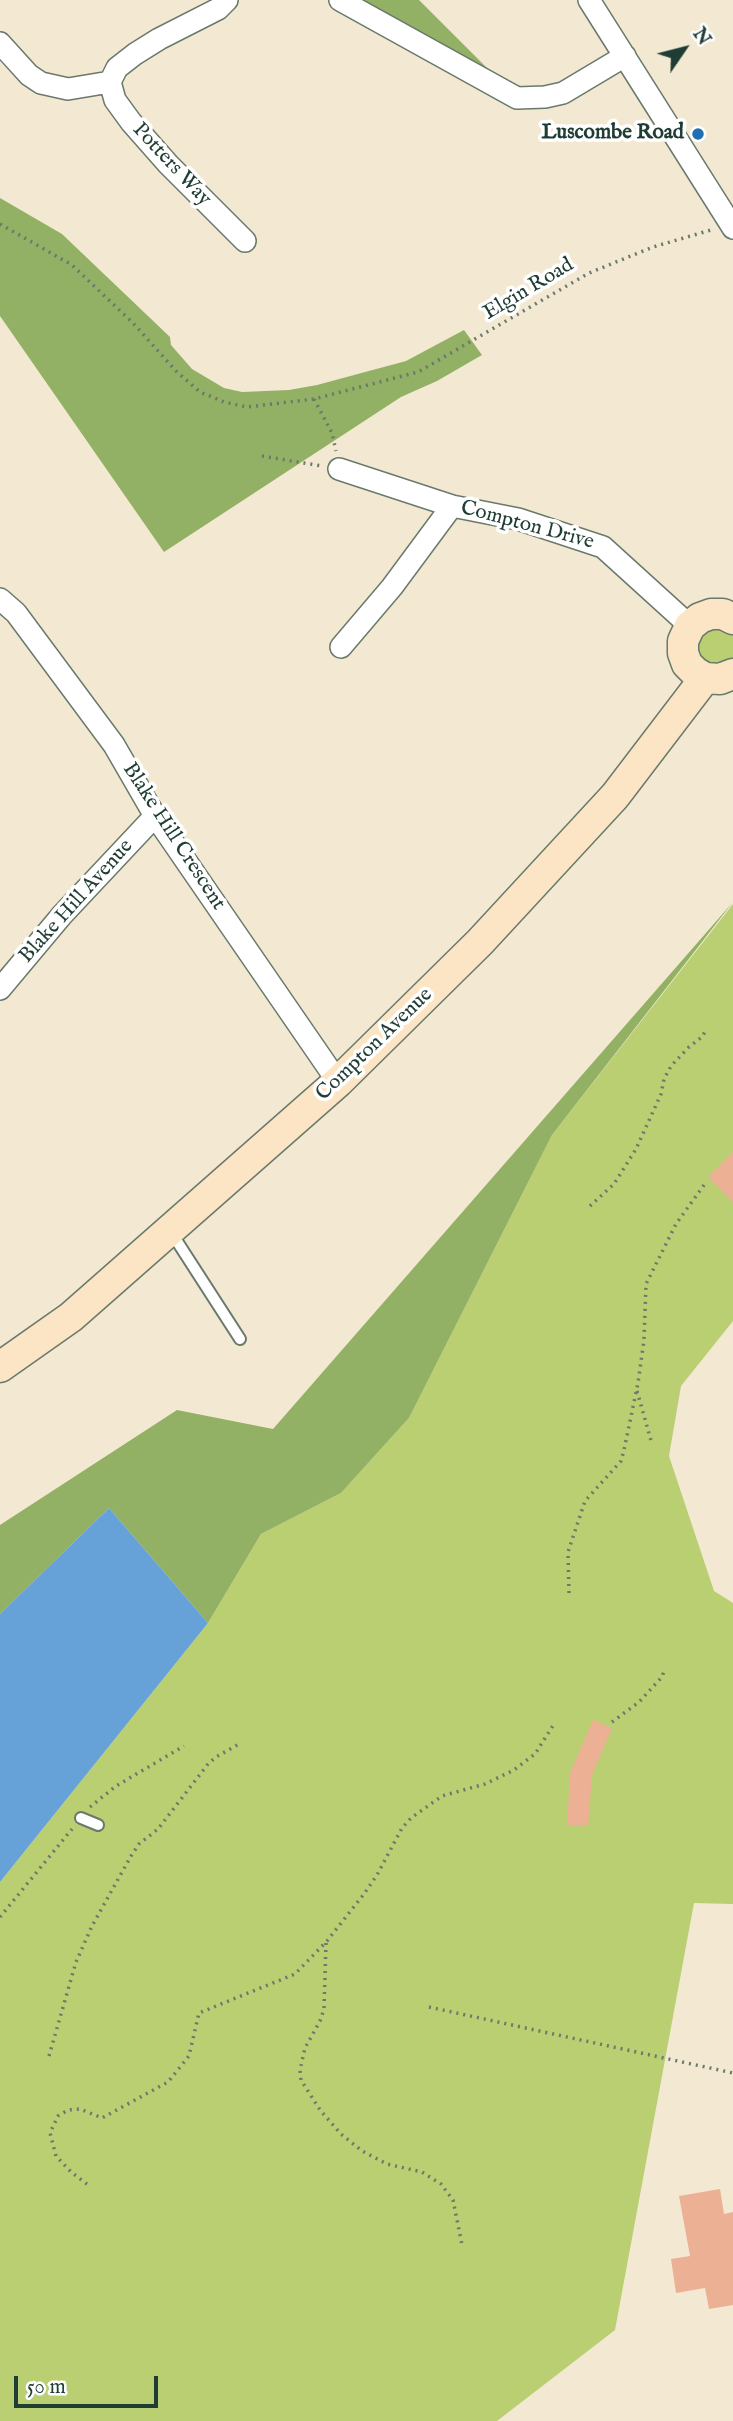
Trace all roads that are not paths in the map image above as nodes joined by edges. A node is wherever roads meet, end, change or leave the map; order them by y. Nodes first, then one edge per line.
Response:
1 (228, 0) edge
2 (340, 0) edge
3 (589, 0) edge
4 (0, 43) edge
5 (625, 56) junction
6 (110, 82) junction
7 (732, 223) edge
8 (244, 241) dead end
9 (339, 468) road end
10 (452, 506) junction
11 (0, 599) edge
12 (733, 619) edge
13 (690, 625) junction
14 (341, 647) dead end
15 (719, 676) edge
16 (155, 816) junction
17 (0, 989) edge
18 (338, 1082) junction
19 (170, 1230) junction
20 (240, 1339) dead end
21 (0, 1367) edge
22 (81, 1818) dead end
23 (98, 1825) dead end

1 - 6 street
2 - 5 street
3 - 5 street
4 - 6 street
5 - 7 street
6 - 8 street, Potters Way
9 - 10 street, Compton Drive
10 - 13 street, Compton Drive
10 - 14 street
11 - 16 street, Blake Hill Crescent
12 - 13 street
13 - 15 street, Compton Avenue
15 - 18 street, Compton Avenue
16 - 17 street, Blake Hill Avenue
16 - 18 street, Blake Hill Crescent
18 - 19 street, Compton Avenue
19 - 20 lane
19 - 21 street, Compton Avenue
22 - 23 lane

